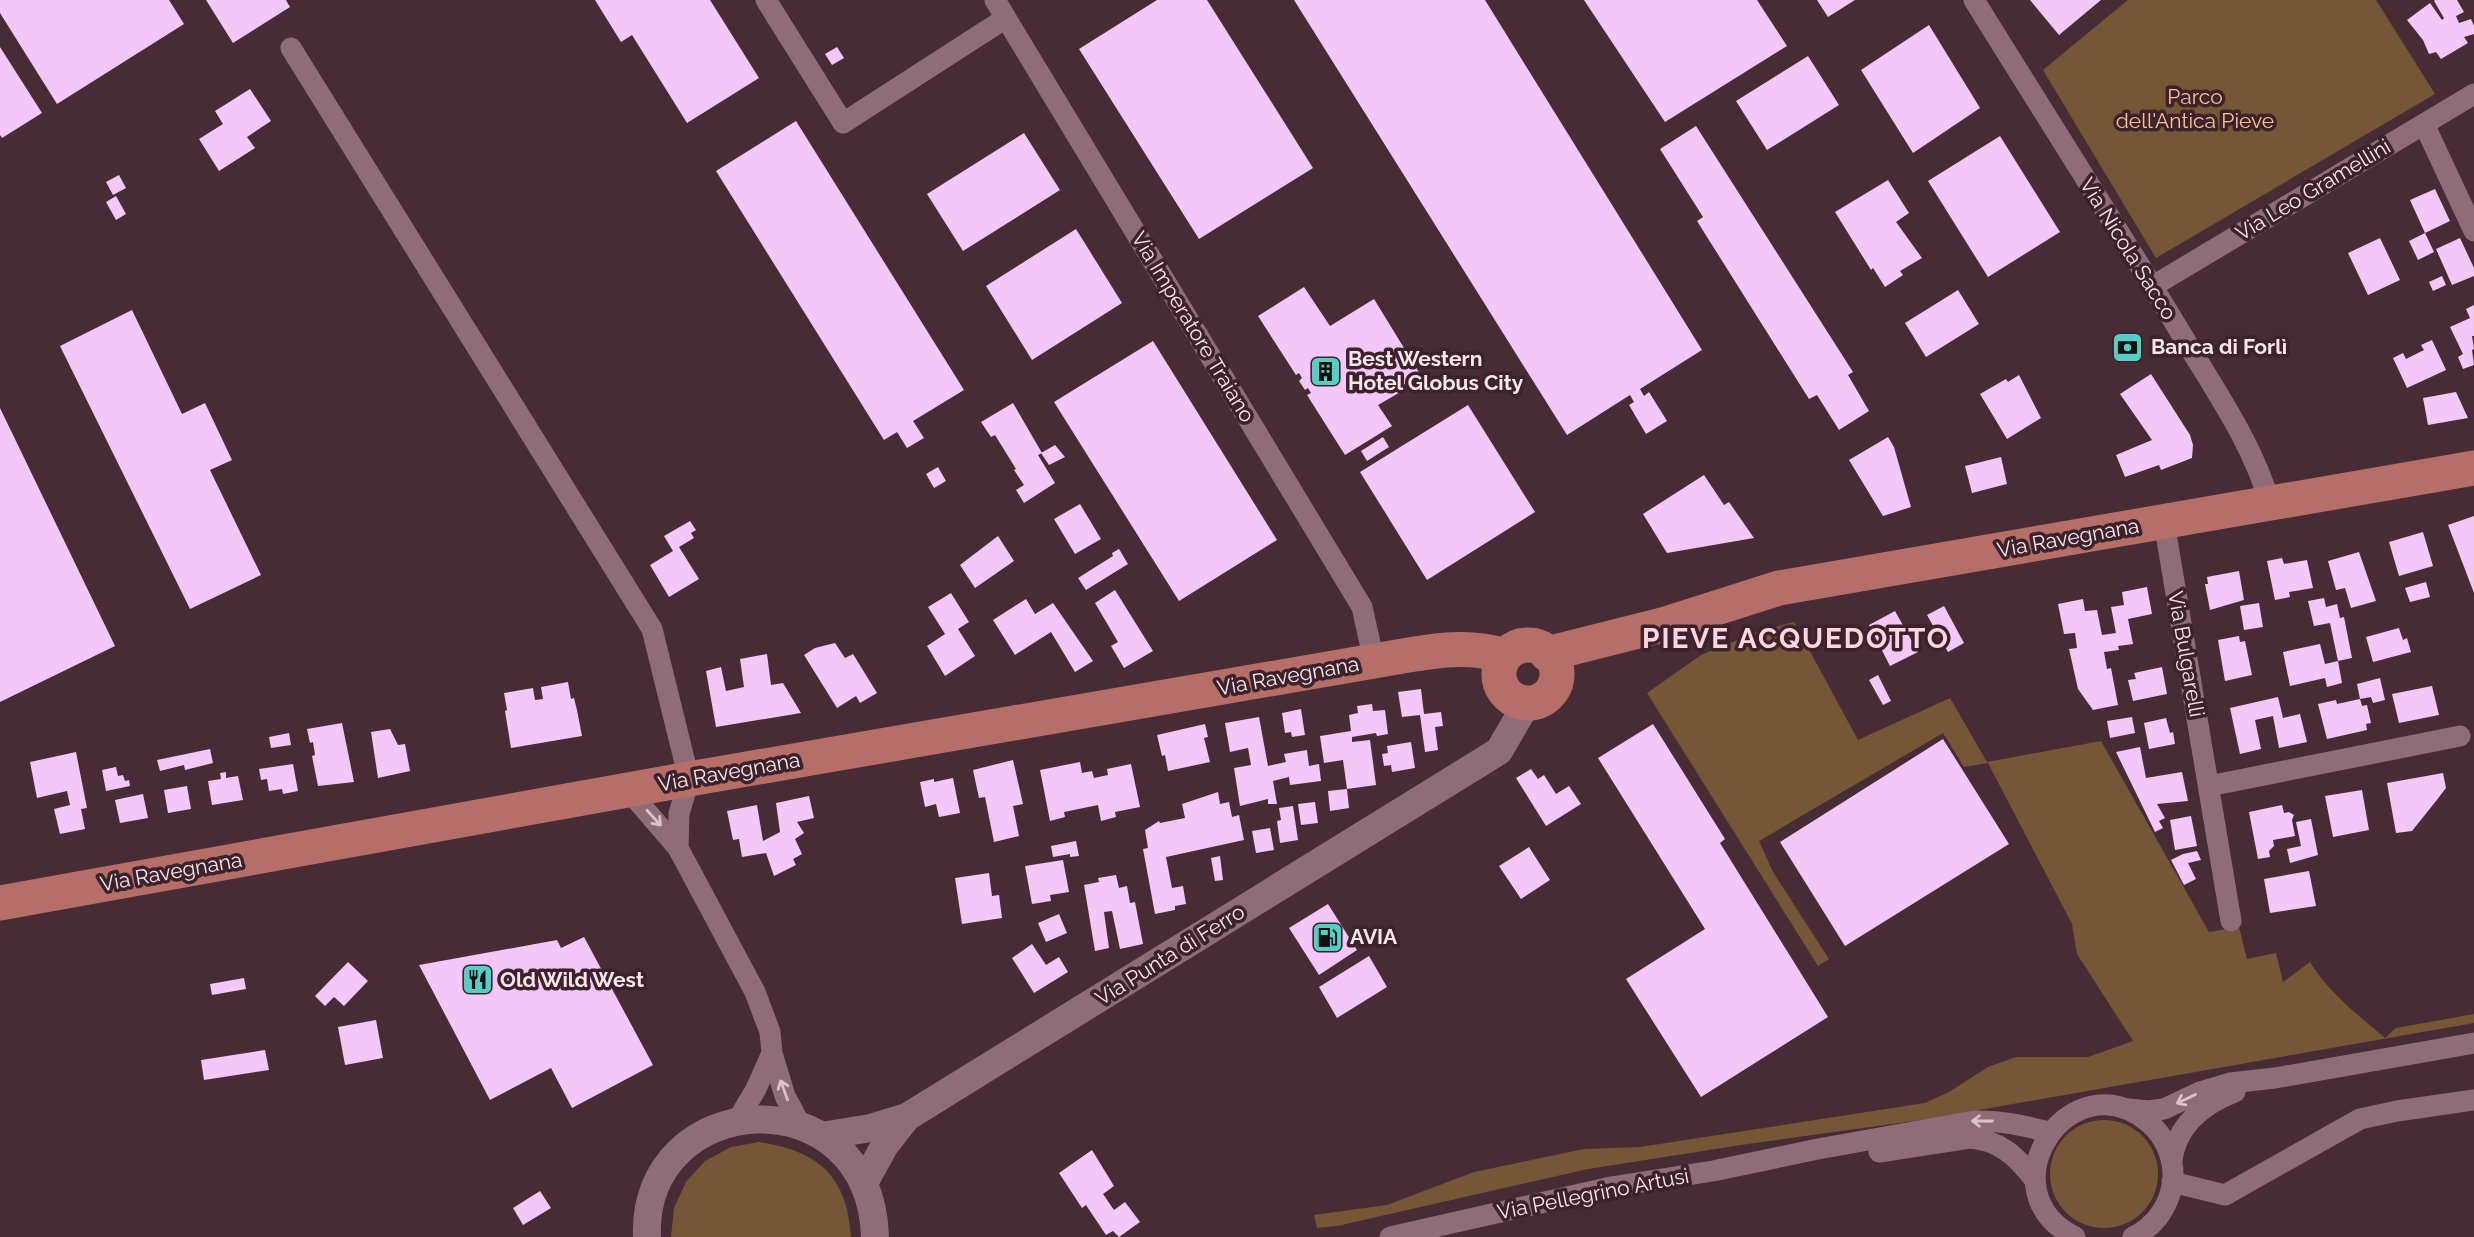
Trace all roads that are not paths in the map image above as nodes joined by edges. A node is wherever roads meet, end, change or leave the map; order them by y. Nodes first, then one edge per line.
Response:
1 (766, 0) edge
2 (1974, 0) edge
3 (1001, 9) edge
4 (291, 48) dead end
5 (2474, 94) edge
6 (2424, 124) junction
7 (2474, 231) edge
8 (2152, 286) junction
9 (2474, 468) edge
10 (2270, 504) junction
11 (2164, 522) junction
12 (1374, 661) junction
13 (1552, 663) junction
14 (1511, 681) junction
15 (2460, 736) dead end
16 (689, 779) junction
17 (2209, 786) junction
18 (628, 790) junction
19 (678, 848) junction
20 (0, 903) edge
21 (2231, 921) dead end
22 (2474, 1043) edge
23 (772, 1053) junction
24 (2275, 1078) junction
25 (2474, 1100) edge
26 (2124, 1108) junction
27 (907, 1117) junction
28 (737, 1121) junction
29 (811, 1131) junction
30 (2049, 1132) junction
31 (1713, 1171) junction
32 (2172, 1171) junction
33 (2035, 1180) junction
34 (864, 1183) junction
35 (881, 1231) edge
36 (646, 1234) edge
37 (1390, 1237) edge
38 (2075, 1237) edge
39 (2133, 1237) edge

1 - 3 street
2 - 8 street, Via Nicola Sacco
3 - 12 street, Via Imperatore Traiano
4 - 16 street
5 - 6 street, Via Leo Gramellini
6 - 7 street
6 - 8 street, Via Leo Gramellini
8 - 10 street, Via Nicola Sacco
9 - 10 main road, Via Ravegnana
10 - 11 main road, Via Ravegnana
11 - 13 main road, Via Ravegnana
11 - 17 street, Via Bulgarelli
12 - 14 main road, Via Ravegnana
12 - 16 main road, Via Ravegnana
13 - 14 main road
13 - 14 main road
14 - 27 street, Via Punta di Ferro
15 - 17 street
16 - 18 main road, Via Ravegnana
16 - 19 street
17 - 21 street, Via Bulgarelli
18 -> 19 street
18 - 20 main road, Via Ravegnana
19 - 23 street
22 - 24 street
23 - 28 street
29 -> 23 street
24 -> 26 street
24 - 32 street
25 - 32 street
26 - 30 street
26 - 32 street
27 - 29 street
27 - 34 street, Via Punta di Ferro
28 - 29 street
28 - 36 street
29 - 34 street
30 -> 31 street
30 - 33 street
31 - 33 street
31 - 37 street, Via Pellegrino Artusi
32 - 39 street
33 - 38 street
34 - 35 street

